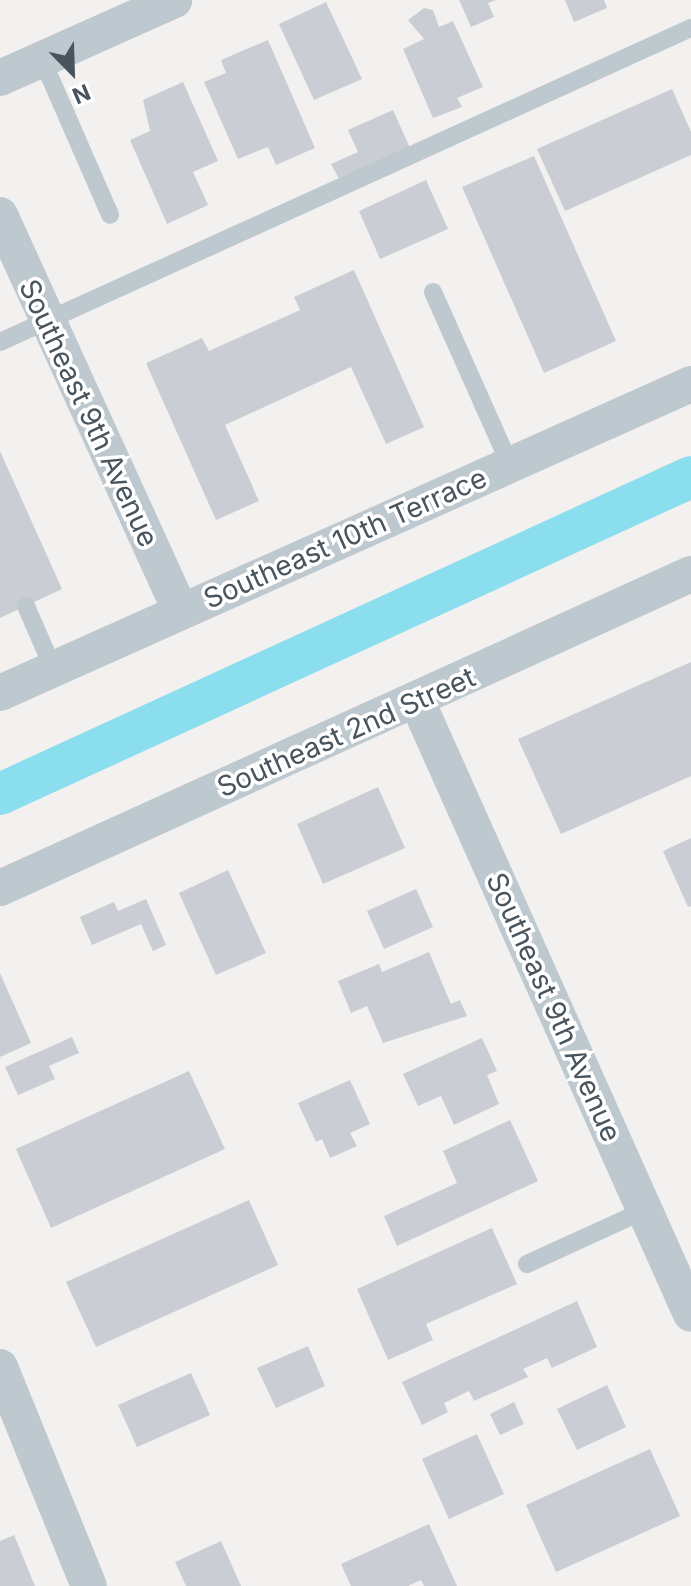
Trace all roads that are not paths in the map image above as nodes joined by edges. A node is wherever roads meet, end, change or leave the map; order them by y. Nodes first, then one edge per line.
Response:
1 (174, 0) edge
2 (691, 28) edge
3 (42, 59) junction
4 (0, 78) edge
5 (0, 215) edge
6 (110, 215) dead end
7 (433, 292) dead end
8 (46, 322) junction
9 (0, 342) edge
10 (691, 384) edge
11 (510, 465) junction
12 (691, 574) edge
13 (26, 606) dead end
14 (180, 610) junction
15 (53, 668) junction
16 (0, 693) edge
17 (417, 701) junction
18 (0, 888) edge
19 (645, 1210) junction
20 (527, 1264) dead end
21 (691, 1314) edge
22 (0, 1367) edge
23 (89, 1586) edge

1 - 3 street
2 - 8 lane
3 - 4 street
3 - 6 lane
5 - 8 street, Southeast 9th Avenue
7 - 11 lane
8 - 9 lane
8 - 14 street, Southeast 9th Avenue
10 - 11 street, Southeast 10th Terrace
11 - 14 street, Southeast 10th Terrace
12 - 17 street, Southeast 2nd Street
13 - 15 lane
14 - 15 street, Southeast 10th Terrace
15 - 16 street, Southeast 10th Terrace
17 - 18 street, Southeast 2nd Street
17 - 19 street, Southeast 9th Avenue
19 - 20 lane
19 - 21 street, Southeast 9th Avenue
22 - 23 street

